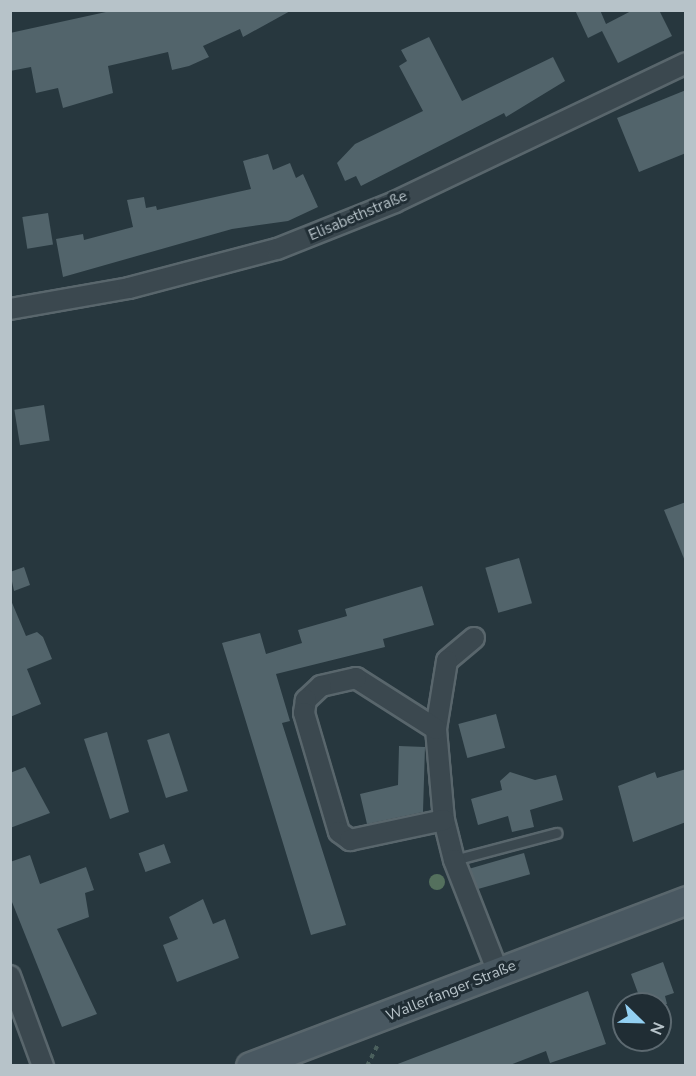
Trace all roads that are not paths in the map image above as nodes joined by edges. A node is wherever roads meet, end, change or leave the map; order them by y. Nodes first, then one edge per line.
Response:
1 (686, 63) edge
2 (10, 309) edge
3 (474, 638) dead end
4 (436, 729) junction
5 (444, 820) junction
6 (556, 833) dead end
7 (454, 860) junction
8 (686, 900) edge
9 (498, 972) junction
10 (10, 976) edge
11 (43, 1065) edge
12 (250, 1065) edge

1 - 2 street, Elisabethstraße
3 - 4 street
4 - 5 street
4 - 5 street
5 - 7 street
6 - 7 lane
7 - 9 street
8 - 9 main road, Wallerfanger Straße
9 - 12 main road, Wallerfanger Straße
10 - 11 street

